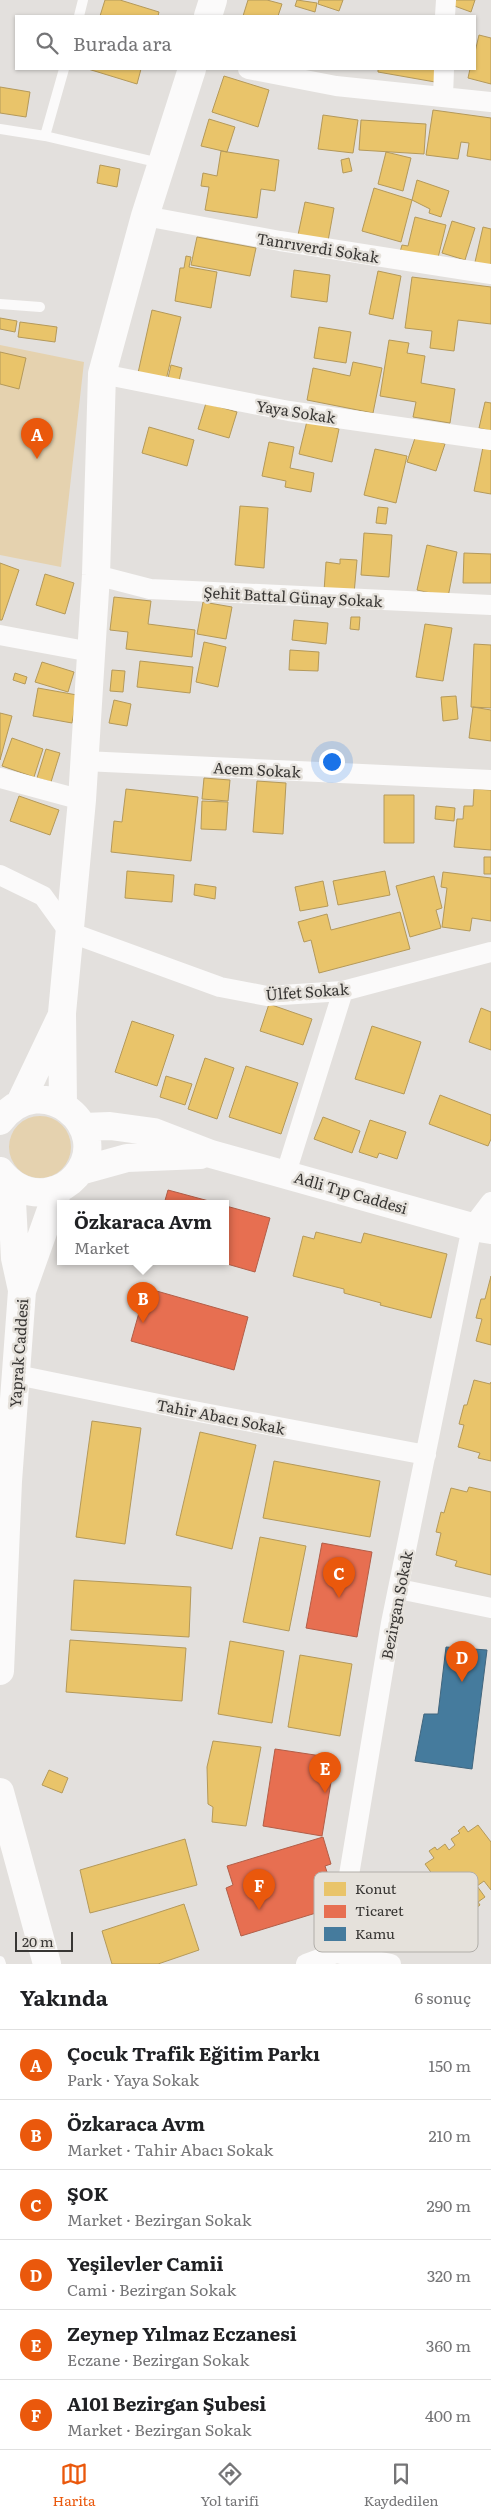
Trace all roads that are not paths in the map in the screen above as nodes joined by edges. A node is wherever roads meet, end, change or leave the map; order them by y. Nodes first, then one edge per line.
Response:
1 (83, 0) edge
2 (213, 0) edge
3 (446, 0) edge
4 (79, 15) edge
5 (208, 15) edge
6 (445, 15) edge
7 (64, 70) edge
8 (192, 70) edge
9 (253, 70) edge
10 (444, 70) edge
11 (443, 97) junction
12 (491, 102) edge
13 (0, 129) edge
14 (45, 136) junction
15 (162, 164) junction
16 (145, 216) junction
17 (491, 274) edge
18 (0, 304) edge
19 (40, 307) dead end
20 (102, 374) junction
21 (491, 440) edge
22 (96, 575) junction
23 (491, 605) edge
24 (0, 635) edge
25 (91, 652) junction
26 (84, 761) junction
27 (0, 778) edge
28 (491, 780) edge
29 (82, 800) junction
30 (0, 875) edge
31 (69, 932) junction
32 (491, 952) edge
33 (343, 991) junction
34 (62, 1013) junction
35 (20, 1103) junction
36 (63, 1105) junction
37 (0, 1122) edge
38 (83, 1127) junction
39 (211, 1154) junction
40 (80, 1170) junction
41 (286, 1173) junction
42 (3, 1174) edge
43 (58, 1190) junction
44 (491, 1202) edge
45 (482, 1228) edge
46 (22, 1291) junction
47 (17, 1375) junction
48 (426, 1455) junction
49 (4, 1481) edge
50 (399, 1589) junction
51 (491, 1608) edge
52 (0, 1671) edge
53 (0, 1792) edge
54 (350, 1872) edge
55 (336, 1953) joint
56 (48, 1964) edge
57 (306, 1964) edge
58 (391, 1964) edge

1 - 4 lane
2 - 5 street
3 - 6 street
7 - 14 lane
8 - 15 street
9 - 11 street
10 - 11 street
11 - 12 street
13 - 14 lane
14 - 15 lane
15 - 16 street
16 - 17 street, Tanrıverdi Sokak
16 - 20 street
18 - 19 lane
20 - 21 street, Yaya Sokak
20 - 22 street
22 - 23 street, Şehit Battal Günay Sokak
22 - 25 street
24 - 25 street
25 - 26 street
26 - 28 street, Acem Sokak
26 - 29 street
27 - 29 street
29 - 31 street
30 - 31 street
31 - 33 street, Ülfet Sokak
31 - 34 street
32 - 33 street, Ülfet Sokak
33 - 41 street
34 - 35 street
34 - 36 street
35 - 36 street
35 - 37 street
36 - 38 street
38 - 39 street, Adli Tıp Caddesi
38 - 40 street
39 - 40 street, Adli Tıp Caddesi
39 - 41 street, Adli Tıp Caddesi
40 - 43 street, Adli Tıp Caddesi
41 - 45 street, Adli Tıp Caddesi
42 - 43 street
42 - 46 street
43 - 46 street, Yaprak Caddesi
44 - 45 street
45 - 48 street, Bezirgan Sokak
46 - 47 street, Yaprak Caddesi
47 - 48 street, Tahir Abacı Sokak
47 - 49 street, Yaprak Caddesi
48 - 50 street, Bezirgan Sokak
49 - 52 street, Yaprak Caddesi
50 - 51 street
50 - 54 street, Bezirgan Sokak
53 - 56 street
55 - 57 street
55 - 58 street

